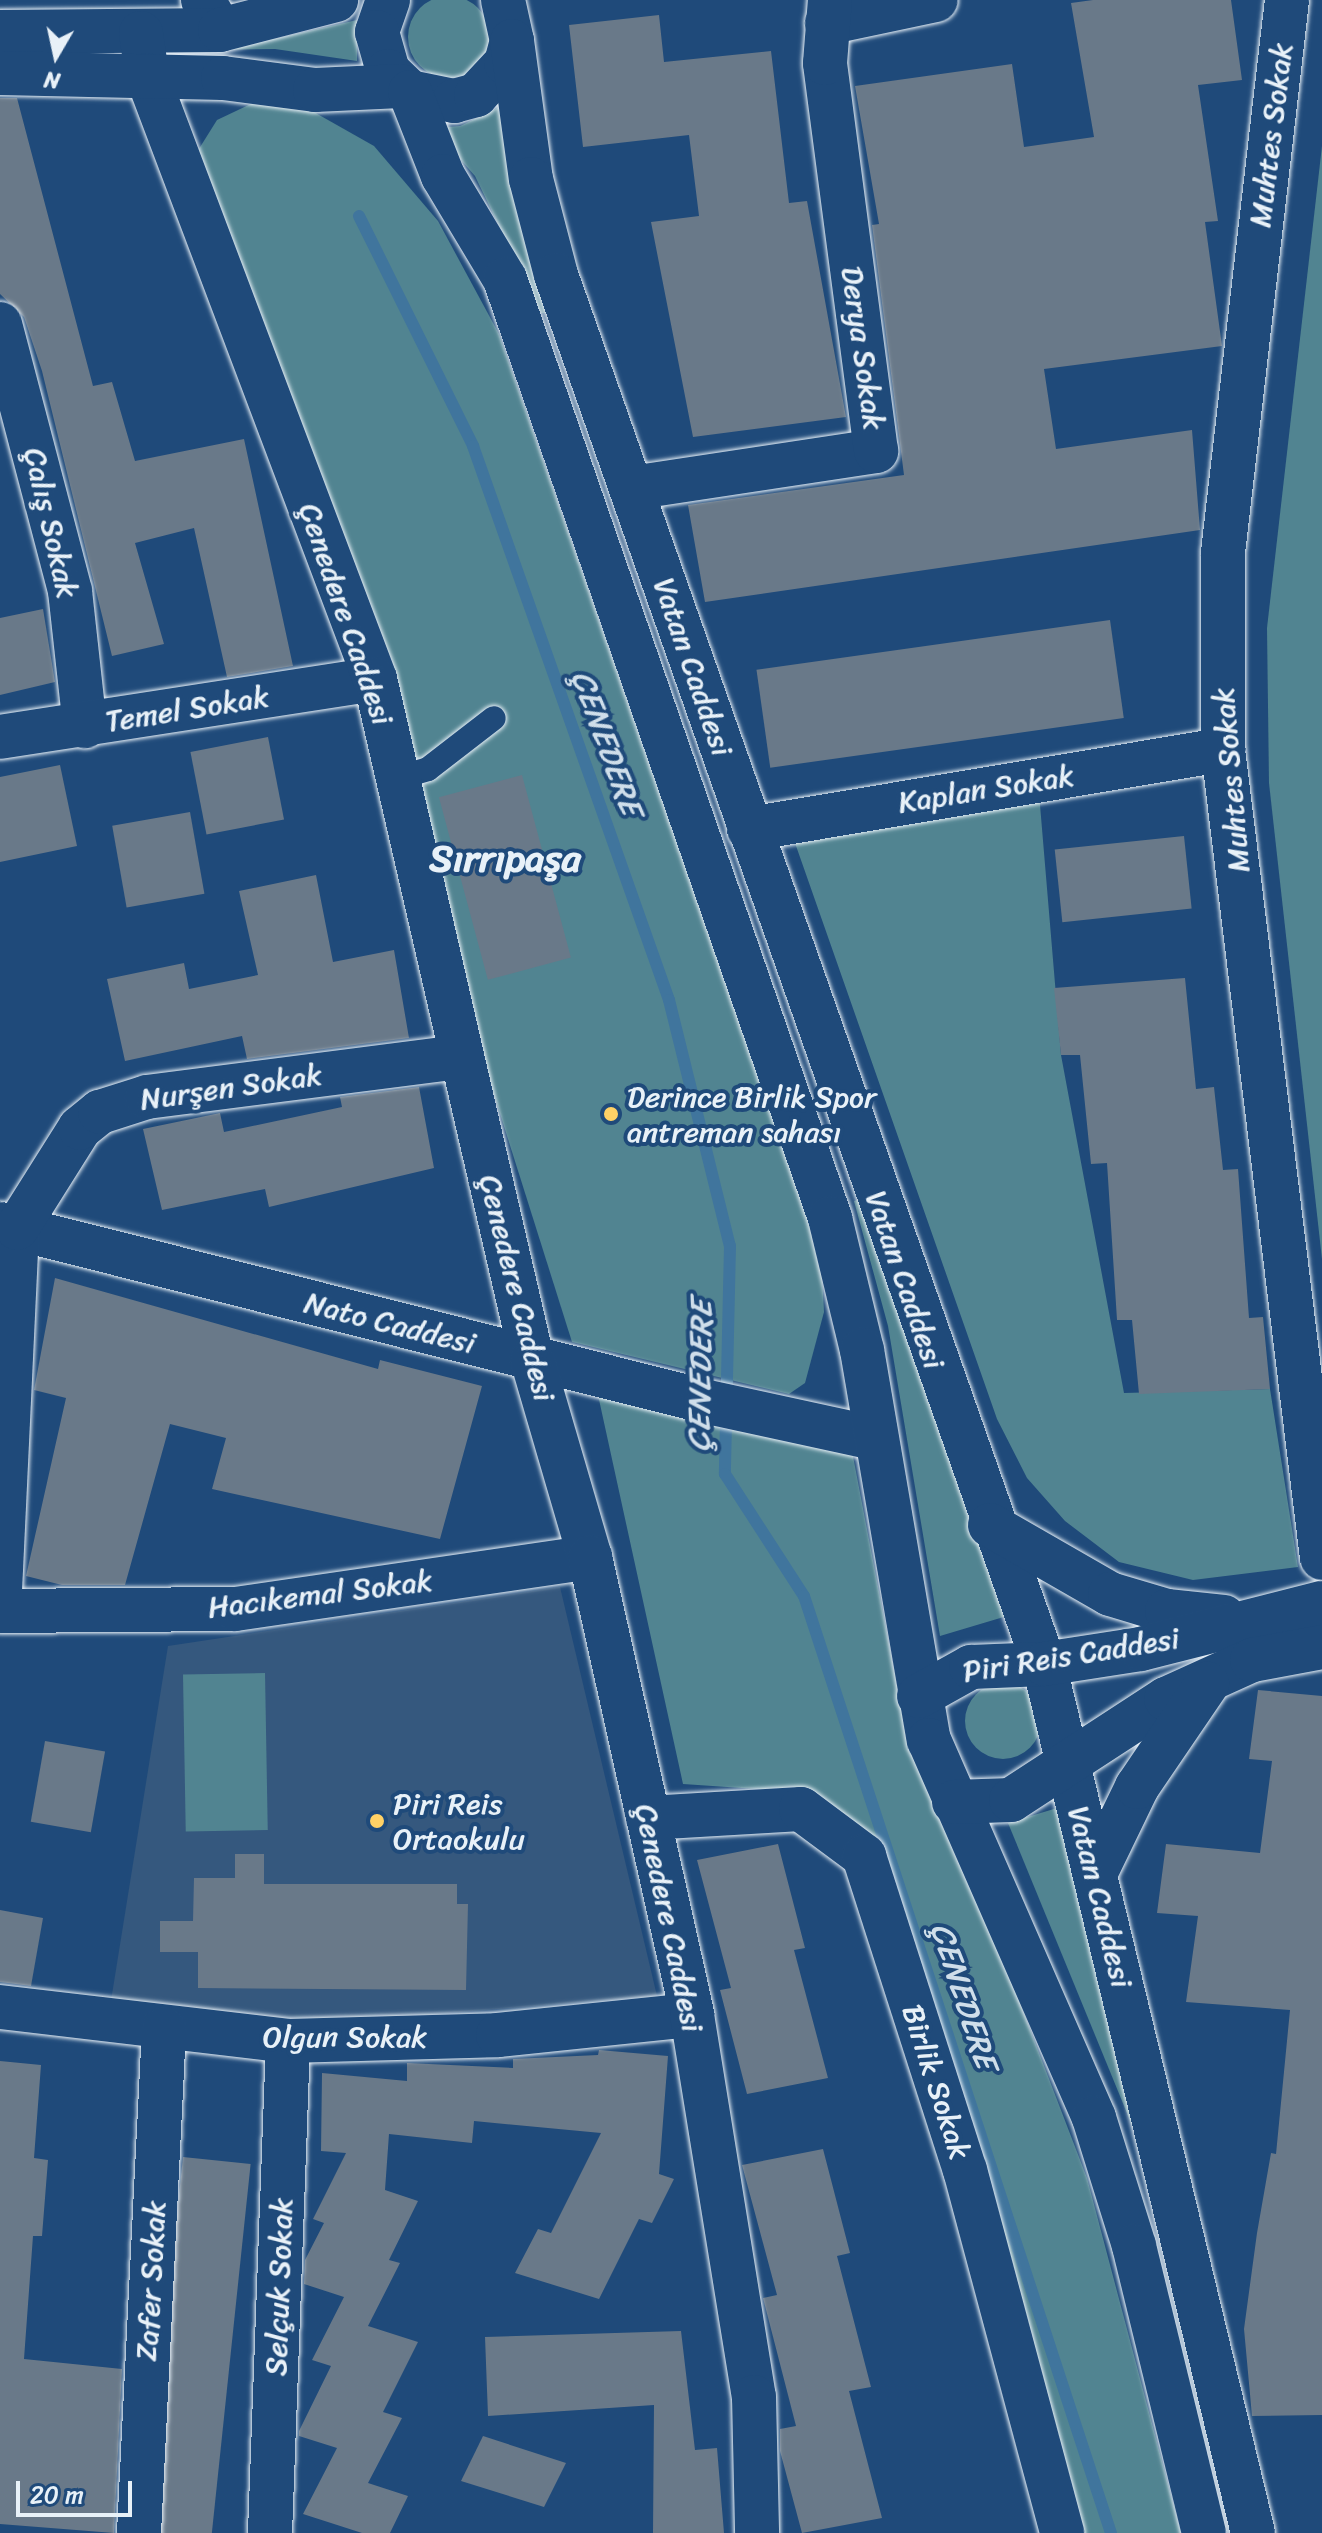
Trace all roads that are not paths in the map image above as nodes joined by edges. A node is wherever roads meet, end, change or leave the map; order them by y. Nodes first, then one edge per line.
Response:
1 (388, 0) edge
2 (936, 0) edge
3 (1287, 0) edge
4 (309, 4) edge
5 (505, 10) edge
6 (829, 12) edge
7 (211, 15) edge
8 (0, 32) edge
9 (141, 33) junction
10 (0, 73) edge
11 (147, 75) junction
12 (406, 89) junction
13 (0, 324) edge
14 (632, 488) junction
15 (375, 679) junction
16 (494, 718) dead end
17 (85, 726) junction
18 (0, 737) edge
19 (1223, 750) junction
20 (397, 778) junction
21 (749, 829) junction
22 (459, 1057) junction
23 (9, 1226) edge
24 (532, 1359) junction
25 (874, 1438) junction
26 (990, 1525) junction
27 (590, 1557) junction
28 (1322, 1558) edge
29 (0, 1591) edge
30 (1322, 1603) edge
31 (0, 1611) edge
32 (1250, 1619) junction
33 (1322, 1647) edge
34 (1044, 1664) junction
35 (1211, 1679) junction
36 (919, 1696) junction
37 (1067, 1760) junction
38 (954, 1802) junction
39 (648, 1818) junction
40 (1095, 1874) junction
41 (0, 2007) edge
42 (692, 2015) junction
43 (164, 2029) junction
44 (288, 2041) junction
45 (139, 2533) edge
46 (270, 2533) edge
47 (757, 2533) edge
48 (1062, 2533) edge
49 (1204, 2533) edge
50 (1253, 2533) edge

1 - 12 street, Vatan Caddesi
2 - 6 street
3 - 19 street, Muhtes Sokak
4 - 7 street
5 - 12 street, Vatan Caddesi
5 - 14 street, Vatan Caddesi
6 - 14 street, Derya Sokak
7 - 9 street
8 - 9 street
9 - 11 street, Çenedere Caddesi
10 - 11 street
11 - 12 street
11 - 15 street, Çenedere Caddesi
12 - 25 street, Vatan Caddesi
13 - 17 street, Çalış Sokak
14 - 21 street, Vatan Caddesi
15 - 17 street, Temel Sokak
15 - 20 street, Çenedere Caddesi
16 - 20 lane
17 - 18 street, Temel Sokak
19 - 21 street, Kaplan Sokak
19 - 28 street, Muhtes Sokak
20 - 22 street, Çenedere Caddesi
21 - 26 street, Vatan Caddesi
22 - 23 street, Nurşen Sokak
22 - 24 street, Çenedere Caddesi
23 - 24 street, Nato Caddesi
23 - 29 street
24 - 25 street, Nato Caddesi
24 - 27 street, Çenedere Caddesi
25 - 36 street, Vatan Caddesi
26 - 32 street
26 - 34 street, Vatan Caddesi
27 - 31 street, Hacıkemal Sokak
27 - 39 street, Çenedere Caddesi
30 - 32 street, Piri Reis Caddesi
32 - 34 street, Piri Reis Caddesi
33 - 35 street, Piri Reis Caddesi
34 - 36 street, Piri Reis Caddesi
34 - 37 street, Vatan Caddesi
35 - 37 street, Piri Reis Caddesi
35 - 40 street
36 - 38 street, Vatan Caddesi
37 - 38 street, Piri Reis Caddesi
37 - 40 street, Vatan Caddesi
38 - 49 street, Vatan Caddesi
39 - 42 street, Çenedere Caddesi
39 - 48 street, Birlik Sokak
40 - 50 street, Vatan Caddesi
41 - 43 street, Olgun Sokak
42 - 44 street, Olgun Sokak
42 - 47 street, Çenedere Caddesi
43 - 44 street, Olgun Sokak
43 - 45 street, Zafer Sokak
44 - 46 street, Selçuk Sokak

